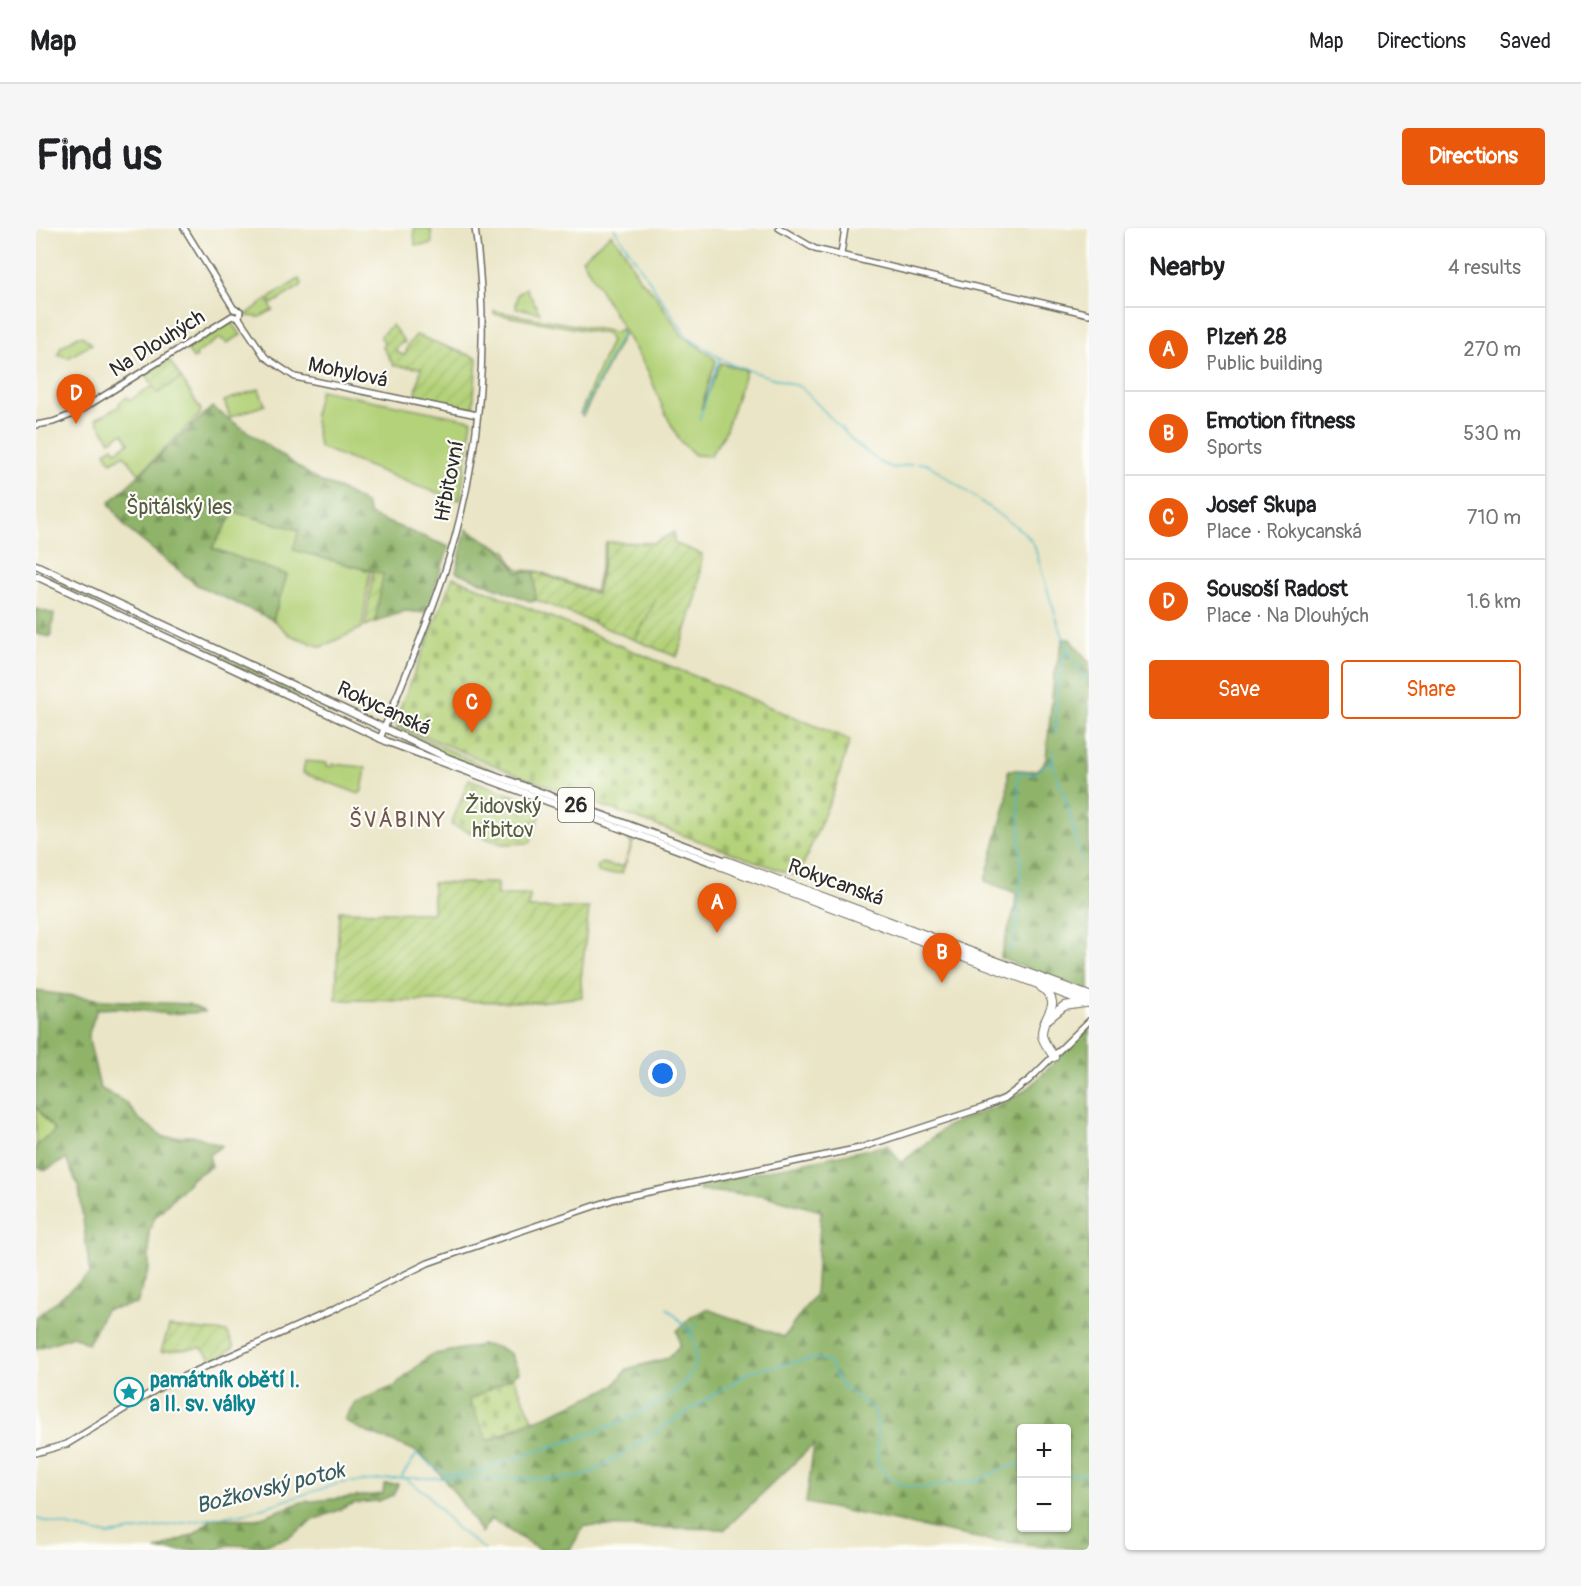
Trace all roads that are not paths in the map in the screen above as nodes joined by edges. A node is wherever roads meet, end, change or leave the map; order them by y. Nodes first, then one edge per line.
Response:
1 (184, 228) edge
2 (475, 228) edge
3 (779, 228) edge
4 (845, 228) edge
5 (841, 254) junction
6 (234, 309) junction
7 (1089, 314) edge
8 (231, 317) junction
9 (239, 318) junction
10 (477, 415) junction
11 (36, 425) edge
12 (36, 565) edge
13 (36, 576) edge
14 (384, 728) junction
15 (380, 739) junction
16 (722, 863) junction
17 (997, 961) junction
18 (1031, 979) junction
19 (1089, 996) edge
20 (1089, 1003) edge
21 (1089, 1021) edge
22 (1043, 1028) junction
23 (1054, 1057) junction
24 (36, 1454) edge

1 - 6 street
2 - 10 street, Hřbitovní
3 - 5 street
4 - 5 street
5 - 7 street
6 - 8 street
6 - 9 street, Mohylová
8 - 9 street
8 - 11 street, Na Dlouhých
9 - 10 street, Mohylová
10 - 14 street, Hřbitovní
12 - 14 main road, Rokycanská / 26
13 - 15 main road, Rokycanská / 26
14 - 15 street, Hřbitovní
14 - 16 main road, Rokycanská / 26
15 - 16 main road, Rokycanská / 26
16 - 17 highway, Rokycanská / 26
17 - 18 highway, 26
17 - 19 highway, 26
18 - 20 highway, 26
18 - 22 highway
20 - 22 highway
21 - 23 street
22 - 23 highway
23 - 24 street

